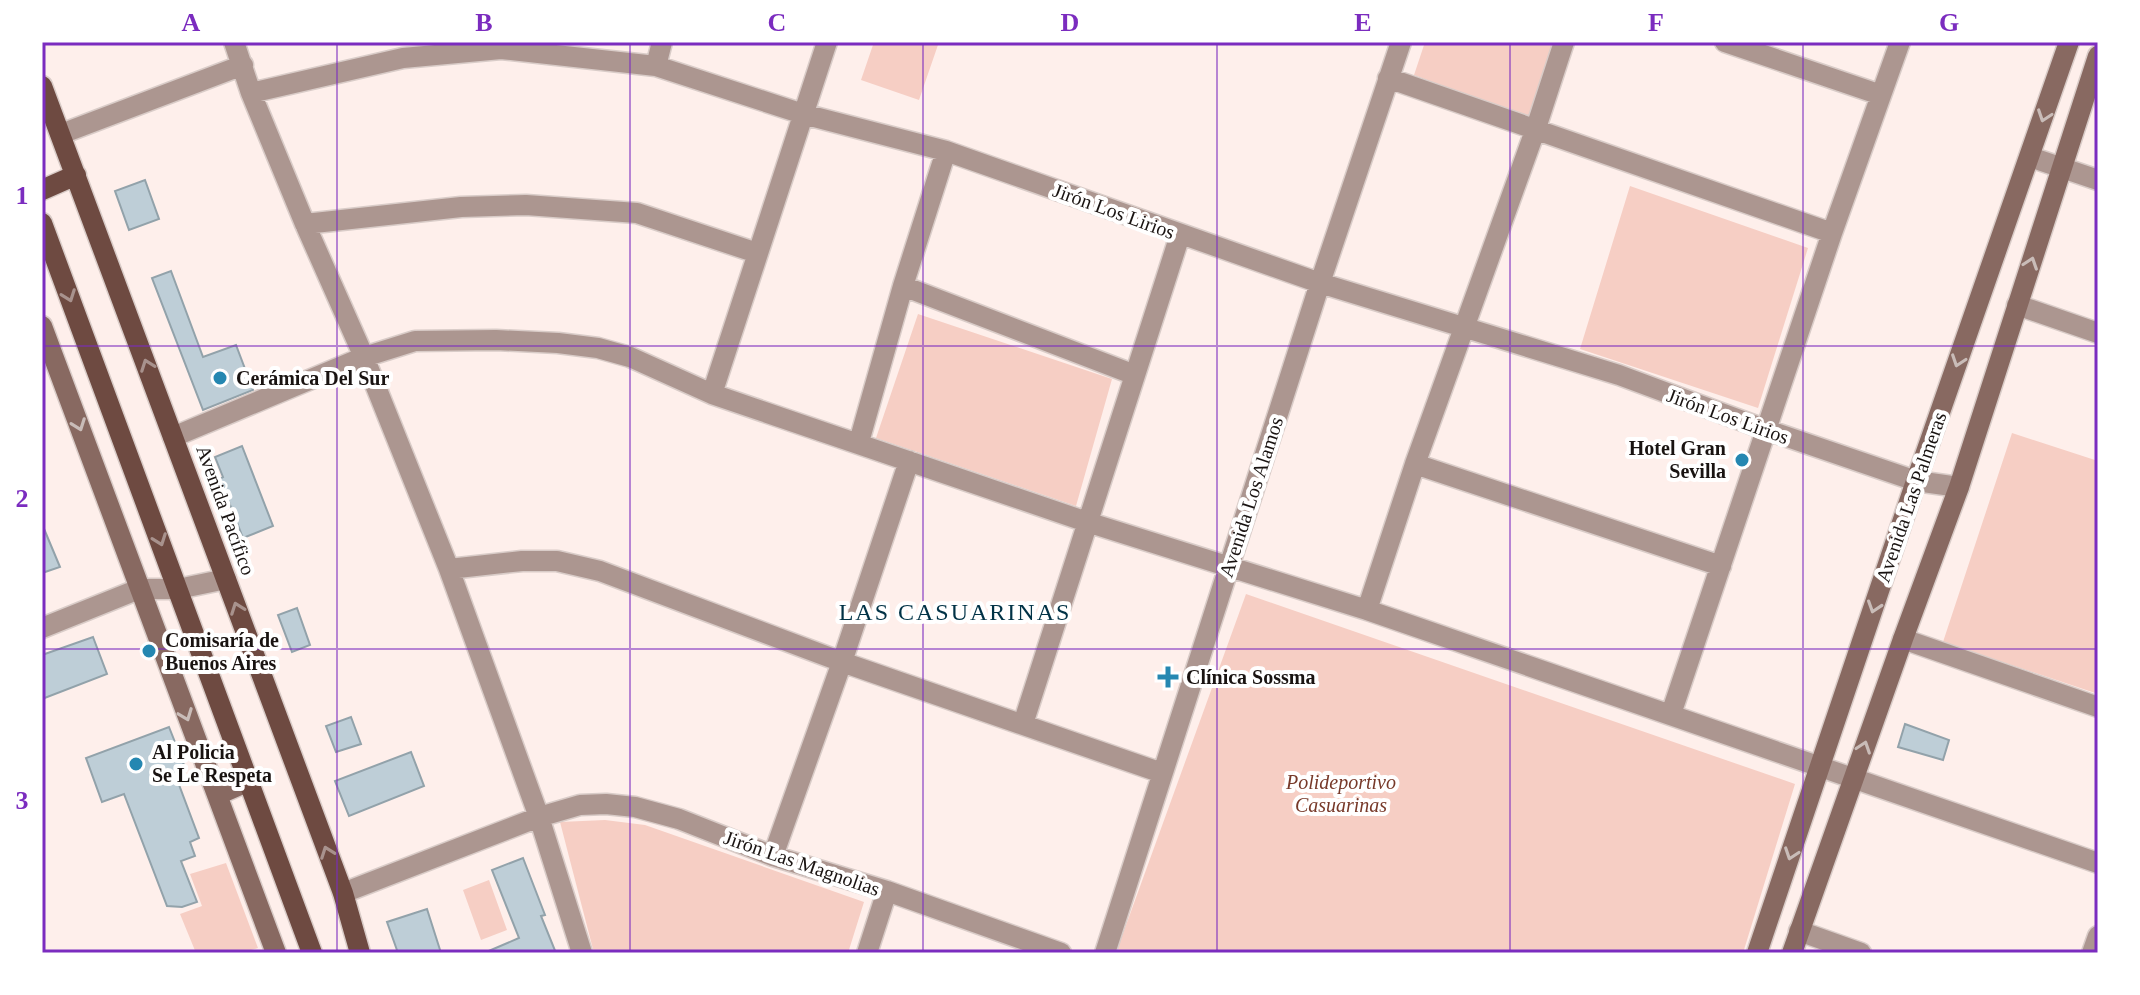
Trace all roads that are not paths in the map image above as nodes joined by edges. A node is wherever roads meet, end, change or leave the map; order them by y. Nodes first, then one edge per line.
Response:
1 (234, 42) edge
2 (662, 42) edge
3 (827, 42) edge
4 (1401, 42) edge
5 (1564, 42) edge
6 (1725, 42) edge
7 (1900, 42) edge
8 (2069, 42) edge
9 (502, 46) edge
10 (400, 50) edge
11 (2098, 56) edge
12 (243, 65) junction
13 (656, 66) junction
14 (1388, 78) junction
15 (42, 86) edge
16 (251, 93) junction
17 (1881, 95) junction
18 (803, 114) junction
19 (1536, 128) junction
20 (61, 134) junction
21 (946, 151) junction
22 (2030, 157) junction
23 (2063, 168) junction
24 (76, 175) junction
25 (2098, 180) edge
26 (42, 190) edge
27 (42, 223) edge
28 (305, 224) junction
29 (1832, 233) junction
30 (1180, 235) junction
31 (757, 253) junction
32 (1320, 283) junction
33 (903, 286) junction
34 (2017, 305) junction
35 (42, 326) edge
36 (1462, 329) junction
37 (2098, 333) edge
38 (364, 357) junction
39 (1135, 375) junction
40 (712, 394) junction
41 (1767, 430) junction
42 (173, 437) junction
43 (859, 442) junction
44 (909, 461) junction
45 (1415, 464) junction
46 (1916, 481) junction
47 (1959, 487) junction
48 (1087, 522) junction
49 (1721, 566) junction
50 (1229, 567) junction
51 (449, 569) junction
52 (226, 579) junction
53 (139, 589) junction
54 (178, 589) junction
55 (1367, 610) junction
56 (42, 628) edge
57 (1903, 639) junction
58 (842, 662) junction
59 (2098, 707) edge
60 (1671, 714) junction
61 (1023, 724) junction
62 (1821, 766) junction
63 (1162, 773) junction
64 (1854, 778) junction
65 (249, 781) junction
66 (217, 795) junction
67 (539, 817) junction
68 (773, 856) junction
69 (2098, 863) edge
70 (887, 891) junction
71 (343, 893) junction
72 (1799, 931) junction
73 (2098, 936) edge
74 (276, 953) edge
75 (312, 953) edge
76 (360, 953) edge
77 (582, 953) edge
78 (867, 953) edge
79 (1061, 953) edge
80 (1105, 953) edge
81 (1757, 953) edge
82 (1792, 953) edge
83 (1861, 953) edge
84 (2092, 953) edge

1 - 12 street
2 - 13 street
3 - 18 street
4 - 14 street, Avenida Los Alamos
5 - 19 street
6 - 17 street
7 - 17 street
8 -> 22 main road, Avenida Las Palmeras
9 - 10 street, Jirón Los Lirios
9 - 13 street, Jirón Los Lirios
10 - 16 street, Jirón Los Lirios
11 - 23 main road, Avenida Las Palmeras
12 - 16 street
12 - 20 street
13 - 18 street, Jirón Los Lirios
14 - 19 street
14 - 32 street, Avenida Los Alamos
15 - 20 main road, Avenida Pacífico
16 - 28 street
17 - 29 street
18 - 21 street, Jirón Los Lirios
18 - 31 street
19 - 29 street
19 - 36 street
20 - 24 main road, Avenida Pacífico
21 - 30 street, Jirón Los Lirios
21 - 33 street
22 - 23 street
22 -> 46 main road, Avenida Las Palmeras
23 - 25 street
34 -> 23 main road, Avenida Las Palmeras
24 - 26 main road
42 -> 24 main road, Avenida Pacífico
27 -> 54 main road
28 - 31 street
28 - 38 street
29 - 41 street
30 - 32 street, Jirón Los Lirios
30 - 39 street
31 - 40 street
32 - 36 street, Jirón Los Lirios
32 - 50 street, Avenida Los Alamos
33 - 39 street
33 - 43 street
34 - 37 street
34 - 47 main road, Avenida Las Palmeras
35 -> 53 main road
36 - 41 street, Jirón Los Lirios
36 - 45 street
38 - 40 street
38 - 42 street
38 - 51 street
39 - 48 street
40 - 43 street
41 - 46 street, Jirón Los Lirios
41 - 49 street
42 - 52 main road, Avenida Pacífico
43 - 44 street
44 - 48 street
44 - 58 street
45 - 49 street
45 - 55 street
46 - 47 street, Jirón Los Lirios
46 -> 62 main road, Avenida Las Palmeras
47 - 57 main road, Avenida Las Palmeras
48 - 50 street
48 - 61 street
49 - 60 street
50 - 55 street
50 - 63 street, Avenida Los Alamos
51 - 58 street
51 - 67 street
52 - 54 street
71 -> 52 main road, Avenida Pacífico
53 - 54 street
53 - 56 street
53 -> 66 main road
54 - 65 main road
55 - 60 street
57 - 59 street
64 -> 57 main road, Avenida Las Palmeras
58 - 61 street
58 - 68 street
60 - 62 street
61 - 63 street
62 - 64 street
62 -> 81 main road, Avenida Las Palmeras
63 - 80 street, Avenida Los Alamos
64 - 69 street
64 - 72 main road, Avenida Las Palmeras
65 - 66 main road
65 - 75 main road
66 - 74 main road
67 - 68 street, Jirón Las Magnolias
67 - 71 street, Jirón Las Magnolias
67 - 77 street
68 - 70 street, Jirón Las Magnolias
70 - 78 street
70 - 79 street, Jirón Las Magnolias
71 - 76 main road, Avenida Pacífico
72 - 82 main road, Avenida Las Palmeras
72 - 83 street
73 - 84 street

